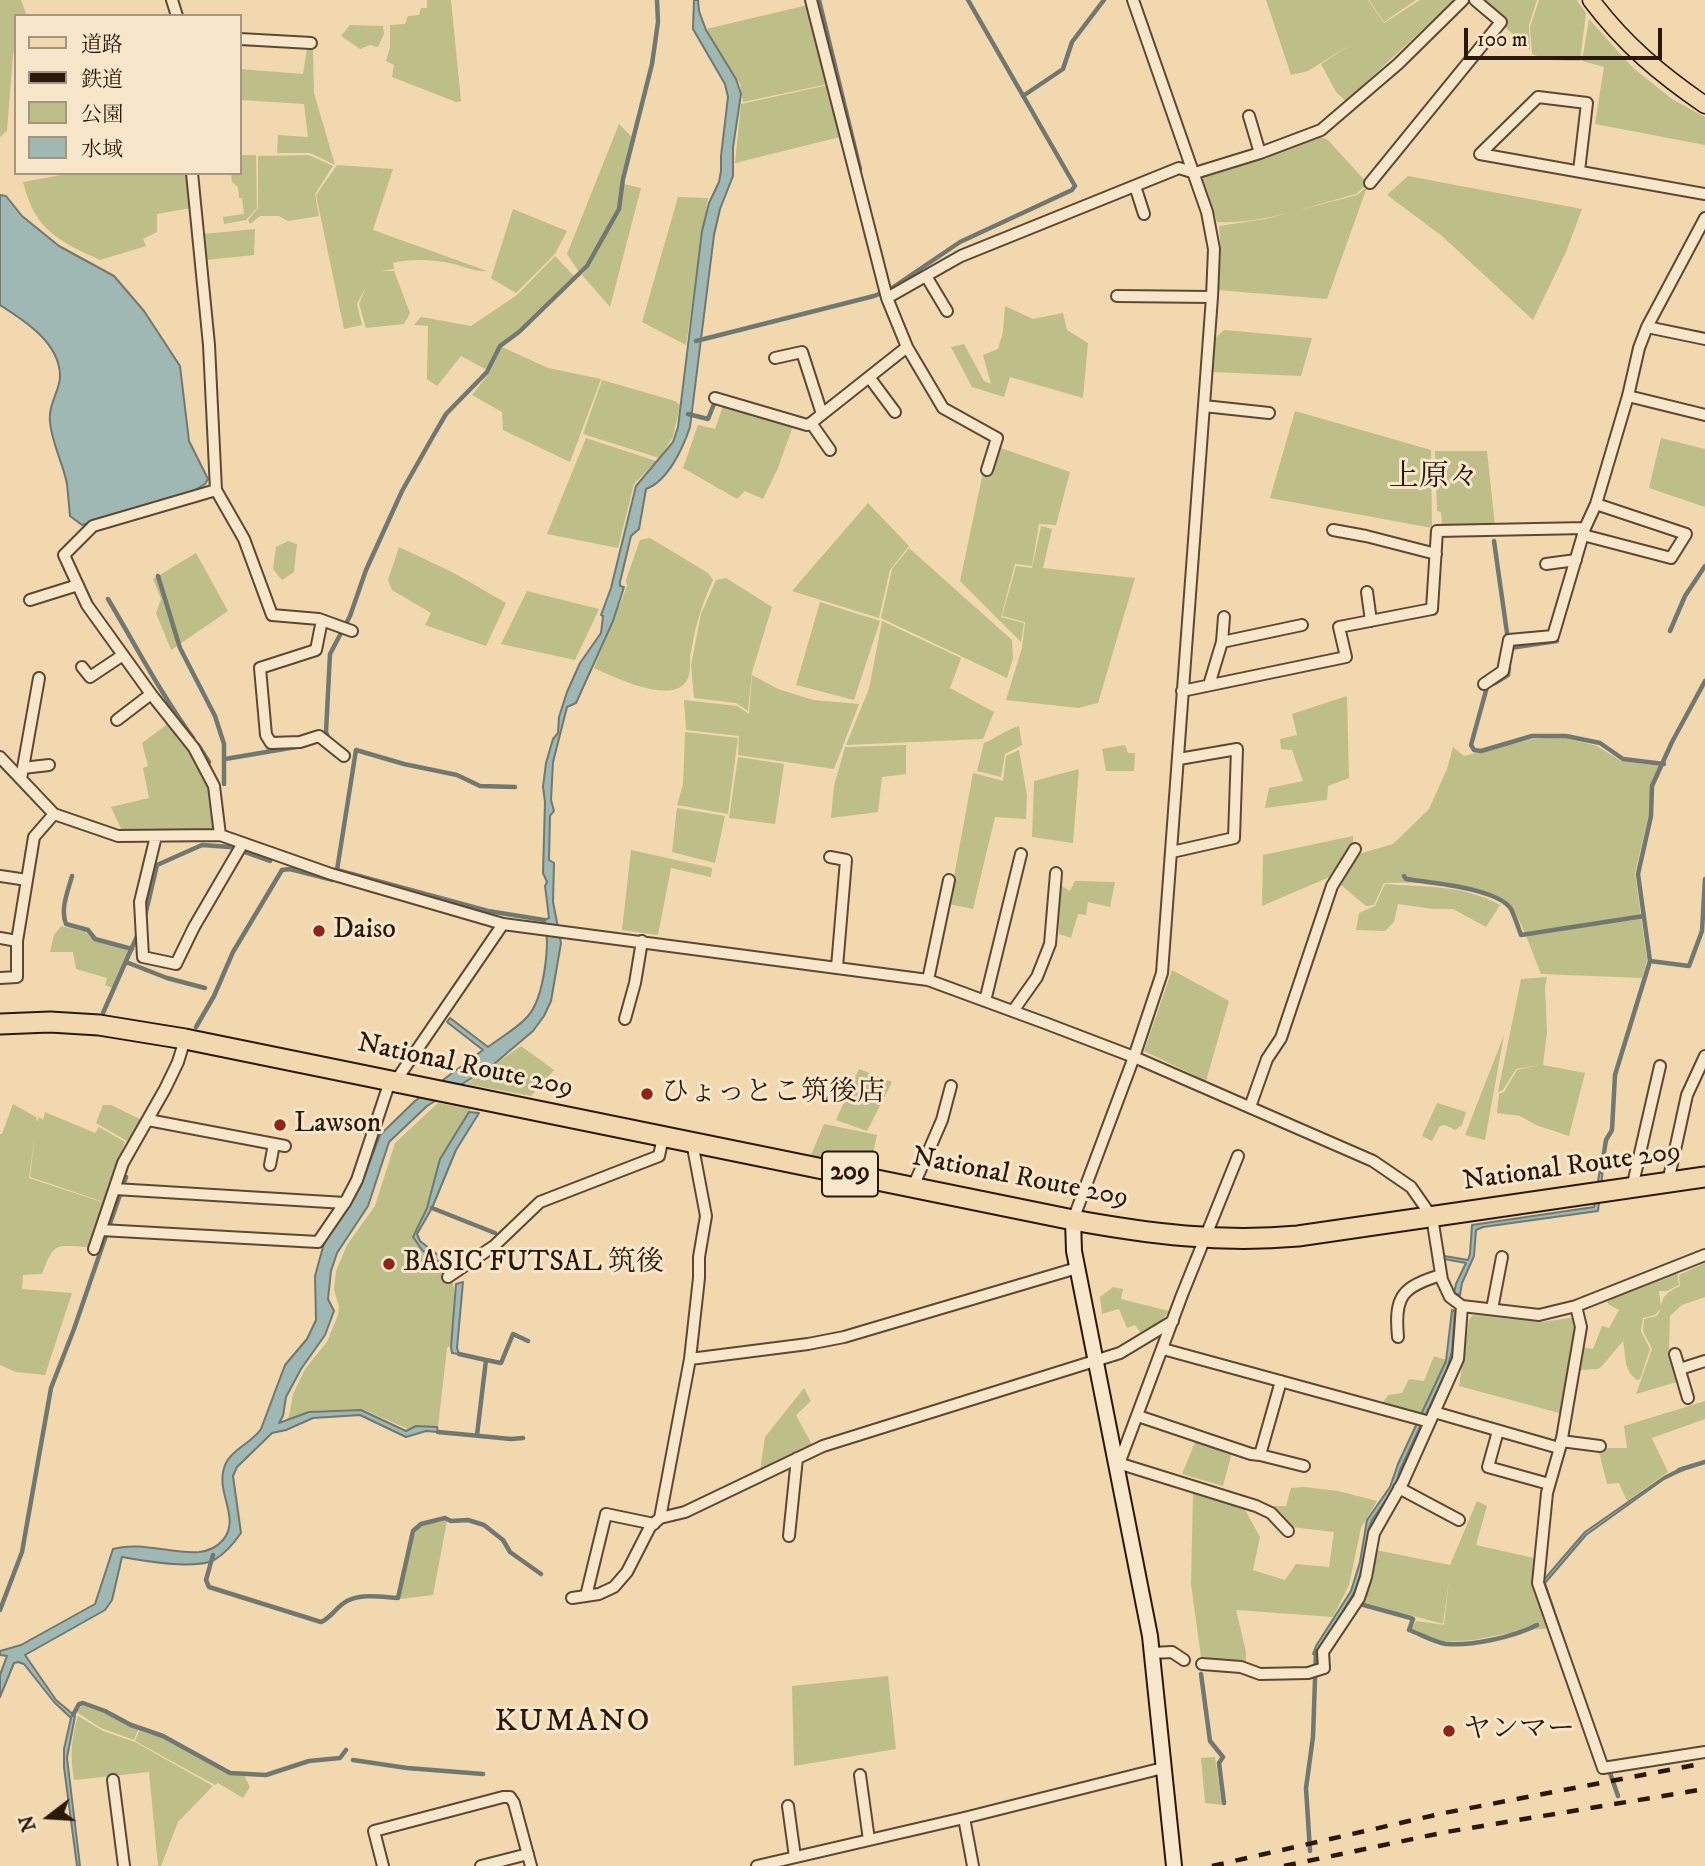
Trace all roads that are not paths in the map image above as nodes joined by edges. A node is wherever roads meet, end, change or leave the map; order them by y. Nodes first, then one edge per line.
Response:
1 (811, 0) edge
2 (1133, 0) edge
3 (1463, 0) edge
4 (1475, 0) edge
5 (1591, 0) edge
6 (242, 39) edge
7 (311, 43) dead end
8 (1705, 104) edge
9 (1249, 116) dead end
10 (1260, 153) junction
11 (1579, 171) junction
12 (1195, 173) junction
13 (192, 175) edge
14 (1370, 183) dead end
15 (1135, 186) junction
16 (1705, 194) edge
17 (1144, 214) dead end
18 (1705, 218) edge
19 (926, 276) junction
20 (1117, 296) dead end
21 (1212, 297) junction
22 (887, 298) junction
23 (947, 311) dead end
24 (1647, 327) junction
25 (1705, 340) edge
26 (907, 347) junction
27 (775, 358) dead end
28 (869, 377) junction
29 (1628, 396) junction
30 (715, 398) dead end
31 (1203, 406) junction
32 (895, 412) dead end
33 (1269, 413) dead end
34 (822, 414) junction
35 (1705, 415) edge
36 (811, 423) junction
37 (830, 450) dead end
38 (987, 470) dead end
39 (216, 490) junction
40 (1596, 504) junction
41 (1333, 530) dead end
42 (1584, 532) junction
43 (1436, 554) junction
44 (1576, 560) junction
45 (1546, 564) dead end
46 (78, 585) junction
47 (1367, 592) dead end
48 (30, 600) dead end
49 (1224, 617) dead end
50 (322, 620) junction
51 (1371, 621) junction
52 (1302, 625) dead end
53 (352, 631) dead end
54 (1222, 642) junction
55 (123, 654) junction
56 (82, 667) dead end
57 (40, 678) dead end
58 (1485, 684) dead end
59 (1209, 685) junction
60 (1182, 691) junction
61 (150, 694) junction
62 (117, 720) dead end
63 (344, 756) dead end
64 (0, 757) edge
65 (1179, 759) junction
66 (49, 765) dead end
67 (22, 773) junction
68 (54, 814) junction
69 (220, 835) junction
70 (156, 836) junction
71 (243, 843) junction
72 (1355, 849) dead end
73 (1172, 852) junction
74 (1021, 854) dead end
75 (830, 858) dead end
76 (1056, 873) dead end
77 (0, 876) edge
78 (27, 880) junction
79 (948, 880) dead end
80 (503, 924) junction
81 (0, 938) edge
82 (17, 941) junction
83 (642, 941) junction
84 (837, 967) junction
85 (0, 978) edge
86 (928, 980) junction
87 (985, 1001) junction
88 (1013, 1011) junction
89 (625, 1019) dead end
90 (0, 1024) edge
91 (185, 1039) junction
92 (1705, 1056) edge
93 (1134, 1057) junction
94 (1660, 1066) dead end
95 (393, 1081) junction
96 (951, 1086) dead end
97 (1250, 1107) junction
98 (148, 1120) junction
99 (663, 1137) junction
100 (692, 1142) junction
101 (1238, 1156) dead end
102 (270, 1165) dead end
103 (1705, 1177) edge
104 (1668, 1182) junction
105 (913, 1187) junction
106 (1632, 1188) junction
107 (115, 1189) junction
108 (345, 1203) junction
109 (1432, 1217) junction
110 (1073, 1220) junction
111 (101, 1230) junction
112 (1205, 1239) junction
113 (94, 1249) dead end
114 (1705, 1255) edge
115 (1503, 1257) dead end
116 (1077, 1268) junction
117 (1441, 1275) junction
118 (448, 1277) dead end
119 (1462, 1306) junction
120 (1576, 1306) junction
121 (1492, 1309) junction
122 (1173, 1321) junction
123 (1398, 1337) dead end
124 (1163, 1349) junction
125 (1675, 1354) dead end
126 (690, 1359) junction
127 (1096, 1361) junction
128 (1705, 1362) edge
129 (1680, 1368) junction
130 (1281, 1381) junction
131 (1688, 1398) dead end
132 (1138, 1416) junction
133 (1432, 1417) junction
134 (1498, 1431) junction
135 (1560, 1444) junction
136 (1600, 1446) dead end
137 (1260, 1455) junction
138 (797, 1458) junction
139 (1119, 1466) junction
140 (1304, 1466) dead end
141 (1549, 1484) junction
142 (1399, 1488) junction
143 (1459, 1520) dead end
144 (657, 1521) junction
145 (1288, 1531) dead end
146 (789, 1536) dead end
147 (586, 1596) junction
148 (572, 1598) dead end
149 (1152, 1653) junction
150 (1184, 1660) dead end
151 (1202, 1664) dead end
152 (1705, 1752) edge
153 (1163, 1768) junction
154 (860, 1775) dead end
155 (113, 1780) dead end
156 (788, 1806) dead end
157 (964, 1818) junction
158 (869, 1840) junction
159 (528, 1854) junction
160 (795, 1857) junction
161 (124, 1866) edge
162 (383, 1866) edge
163 (481, 1866) edge
164 (531, 1866) edge
165 (757, 1866) edge
166 (973, 1866) edge
167 (1174, 1866) edge

1 - 22 street
2 - 12 street
3 - 10 street
4 - 14 street
5 - 8 main road
6 - 7 street
9 - 10 street
10 - 12 street
11 - 11 street
11 - 16 street
12 - 15 street
12 - 21 street
13 - 39 street
15 - 17 street
15 - 19 street
18 - 24 street
19 - 22 street
19 - 23 street
20 - 21 street
21 - 31 street
22 - 26 street
24 - 25 street
24 - 29 street
26 - 28 street
26 - 38 street
27 - 34 street
28 - 32 street
28 - 34 street
29 - 35 street
29 - 40 street
30 - 36 street
31 - 33 street
31 - 60 street
34 - 36 street
36 - 37 street
39 - 46 street
39 - 50 street
40 - 42 street
40 - 42 street
41 - 43 street
42 - 43 street
42 - 44 street
43 - 51 street
44 - 45 street
44 - 58 street
46 - 48 street
46 - 55 street
47 - 51 street
49 - 54 street
50 - 53 street
50 - 63 street
51 - 59 street
52 - 54 street
54 - 59 street
55 - 56 street
55 - 61 street
57 - 67 street
59 - 60 street
60 - 65 street
61 - 62 street
61 - 69 street
64 - 67 street
65 - 73 street
65 - 73 street
66 - 67 street
67 - 68 street
68 - 70 street
68 - 78 street
69 - 70 street
69 - 71 street
70 - 71 street
71 - 80 street
72 - 97 street
73 - 93 street
74 - 87 street
75 - 84 street
76 - 88 street
77 - 78 street
78 - 82 street
79 - 86 street
80 - 83 street
80 - 95 street
81 - 82 street
82 - 85 street
83 - 84 street
83 - 89 street
84 - 86 street
86 - 87 street
87 - 88 street
88 - 93 street
90 - 91 highway, National Route 209 / 209
91 - 95 highway, National Route 209 / 209
91 - 98 street
92 - 104 street
93 - 97 street
93 - 110 street
94 - 106 street
95 - 99 highway, National Route 209 / 209
95 - 108 street
96 - 105 street
97 - 109 street
98 - 102 street
98 - 107 street
99 - 100 highway, National Route 209 / 209
99 - 118 street
100 - 105 highway, National Route 209 / 209
100 - 126 street
101 - 112 street
103 - 104 highway, National Route 209 / 209
104 - 106 highway, National Route 209 / 209
105 - 110 highway, National Route 209 / 209
106 - 109 highway, National Route 209 / 209
107 - 108 street
107 - 111 street
108 - 111 street
109 - 112 highway, National Route 209 / 209
109 - 117 street
110 - 112 highway, National Route 209 / 209
110 - 116 street
111 - 113 street
112 - 122 street
114 - 120 street
115 - 121 street
116 - 126 street
116 - 127 street
117 - 119 street
117 - 123 street
119 - 121 street
119 - 133 street
120 - 121 street
120 - 135 street
122 - 124 street
122 - 127 street
124 - 130 street
124 - 132 street
125 - 129 street
126 - 144 street
127 - 138 street
127 - 139 street
128 - 129 street
129 - 131 street
130 - 133 street
130 - 137 street
132 - 137 street
132 - 139 street
133 - 134 street
133 - 142 street
134 - 135 street
134 - 141 street
135 - 136 street
135 - 141 street
137 - 140 street
138 - 144 street
138 - 146 street
139 - 145 street
139 - 149 street
141 - 152 street
142 - 143 street
142 - 151 street
144 - 147 street
144 - 147 street
147 - 148 street
149 - 150 street
149 - 153 street
153 - 157 street
153 - 167 street
154 - 158 street
155 - 161 street
156 - 160 street
157 - 158 street
157 - 166 street
158 - 160 street
159 - 162 street
159 - 163 street
159 - 164 street
160 - 165 street

